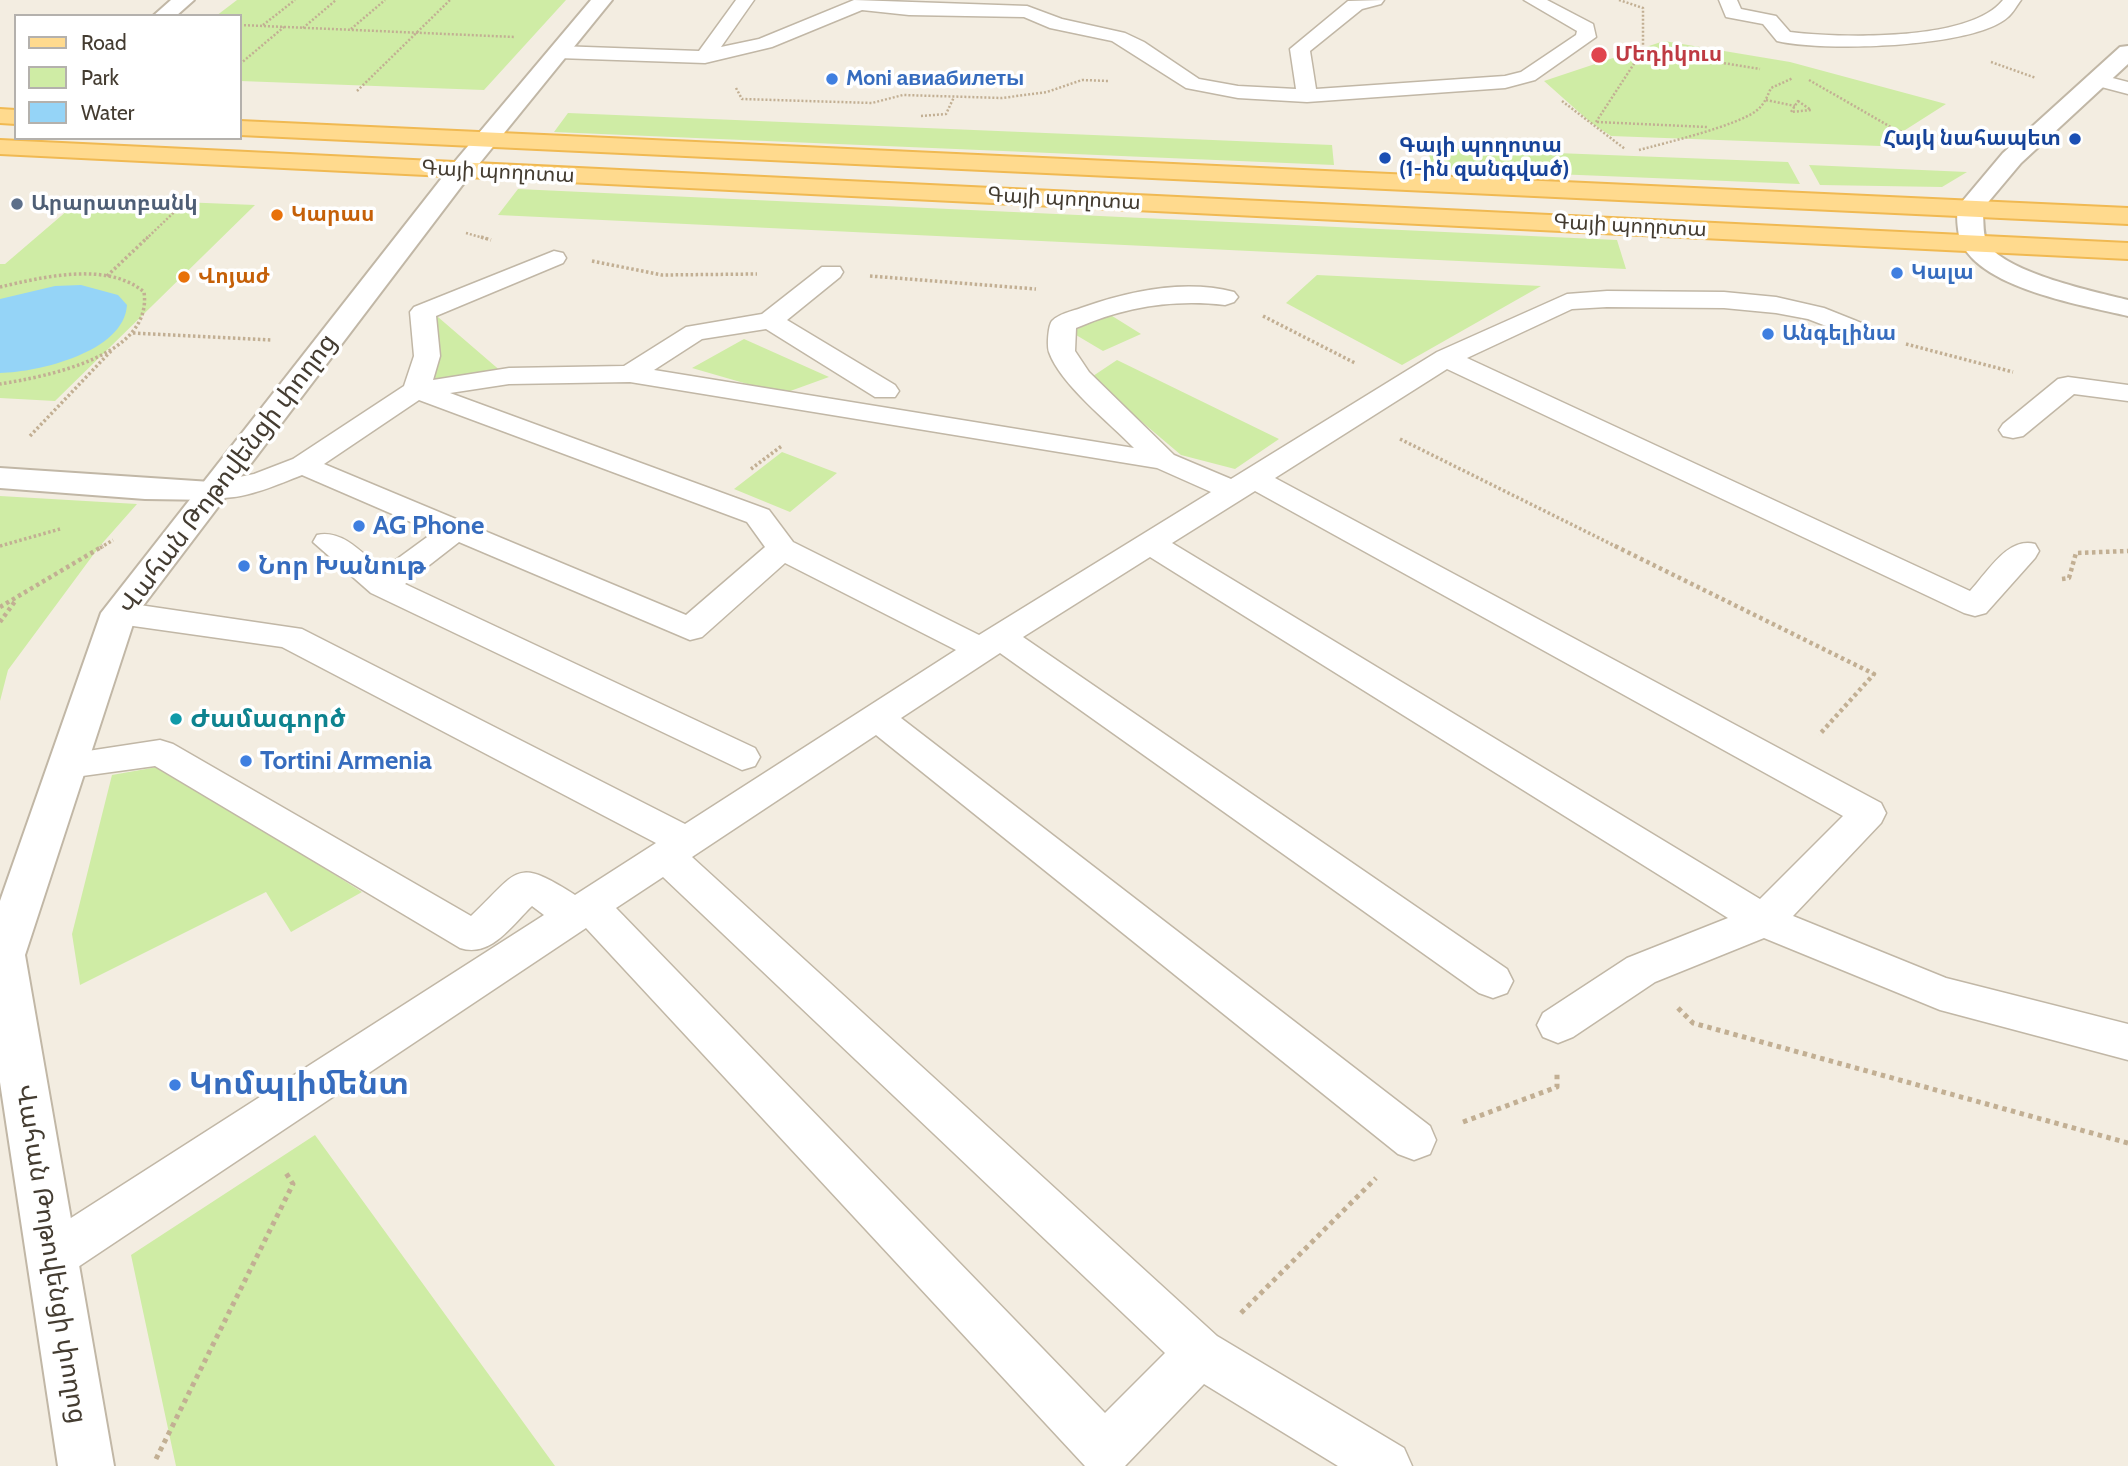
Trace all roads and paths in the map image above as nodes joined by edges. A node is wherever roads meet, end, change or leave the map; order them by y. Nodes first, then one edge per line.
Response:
1 (184, 0) edge
2 (295, 0) edge
3 (336, 0) edge
4 (385, 0) edge
5 (450, 0) edge
6 (602, 0) edge
7 (745, 0) edge
8 (1375, 0) edge
9 (1533, 0) edge
10 (1619, 0) edge
11 (1728, 0) edge
12 (2012, 0) edge
13 (861, 2) edge
14 (1028, 6) edge
15 (166, 14) edge
16 (242, 25) edge
17 (262, 26) junction
18 (284, 27) junction
19 (303, 27) junction
20 (350, 30) junction
21 (414, 33) junction
22 (489, 36) dead end
23 (1643, 50) junction
24 (558, 52) junction
25 (2128, 52) edge
26 (705, 57) junction
27 (242, 62) edge
28 (1761, 69) dead end
29 (1787, 73) dead end
30 (1801, 75) junction
31 (1528, 76) junction
32 (2097, 80) junction
33 (1193, 84) junction
34 (2128, 88) edge
35 (357, 92) dead end
36 (954, 96) junction
37 (1307, 96) junction
38 (1766, 100) junction
39 (1796, 106) junction
40 (910, 117) dead end
41 (1590, 122) junction
42 (1596, 122) junction
43 (1708, 127) junction
44 (242, 128) edge
45 (485, 139) junction
46 (1950, 145) dead end
47 (0, 147) edge
48 (1625, 149) dead end
49 (1639, 150) dead end
50 (461, 170) junction
51 (196, 191) dead end
52 (1970, 208) junction
53 (2128, 216) edge
54 (1973, 243) junction
55 (2128, 251) edge
56 (554, 258) dead end
57 (831, 272) dead end
58 (107, 276) junction
59 (0, 287) edge
60 (1225, 297) joint
61 (2128, 308) edge
62 (770, 321) junction
63 (132, 333) junction
64 (1865, 333) joint
65 (282, 341) dead end
66 (116, 345) junction
67 (1446, 358) junction
68 (630, 374) junction
69 (0, 384) edge
70 (2068, 385) junction
71 (1401, 387) junction
72 (416, 390) junction
73 (885, 391) dead end
74 (2128, 393) edge
75 (1354, 416) junction
76 (47, 418) dead end
77 (2013, 430) dead end
78 (1164, 461) junction
79 (303, 465) junction
80 (0, 478) edge
81 (1245, 485) junction
82 (215, 490) junction
83 (456, 530) junction
84 (119, 537) dead end
85 (328, 542) dead end
86 (1151, 544) junction
87 (782, 549) junction
88 (2024, 551) dead end
89 (382, 586) junction
90 (18, 596) junction
91 (0, 607) edge
92 (119, 613) junction
93 (0, 622) edge
94 (991, 644) junction
95 (877, 719) junction
96 (742, 757) dead end
97 (68, 765) junction
98 (1788, 769) junction
99 (677, 850) junction
100 (582, 911) junction
101 (1764, 922) junction
102 (1641, 970) junction
103 (1493, 981) dead end
104 (1558, 1025) dead end
105 (2128, 1042) edge
106 (256, 1124) junction
107 (1414, 1140) dead end
108 (2128, 1143) edge
109 (52, 1257) junction
110 (1200, 1353) junction
111 (1114, 1458) edge
112 (156, 1459) dead end
113 (86, 1466) edge
114 (1386, 1466) edge

1 - 15 street
2 - 17 path
3 - 19 path
4 - 20 path
5 - 21 path
6 - 24 street, Վահան Թոթովենցի փողոց
7 - 26 lane
8 - 37 lane
9 - 31 lane
10 - 23 path
11 - 12 lane
13 - 14 lane
13 - 26 lane
14 - 33 lane
16 - 17 path
17 - 18 path
18 - 19 path
18 - 27 path
19 - 20 path
20 - 21 path
21 - 22 path
21 - 35 path
23 - 28 path
23 - 42 path
24 - 26 lane
24 - 45 street, Վահան Թոթովենցի փողոց
25 - 32 street
26 - 36 path
29 - 30 path
30 - 38 path
30 - 46 path
31 - 37 lane
31 - 41 path
32 - 34 lane
32 - 52 street
33 - 36 path
33 - 37 lane
36 - 40 path
38 - 39 path
38 - 43 path
39 - 39 path
41 - 42 path
41 - 48 path
42 - 43 path
43 - 49 path
44 - 45 main road, Գայի պողոտա
45 - 50 street, Վահան Թոթովենցի փողոց
45 - 52 main road, Գայի պողոտա
47 - 50 main road, Գայի պողոտա
50 - 54 main road, Գայի պողոտա
50 - 82 street, Վահան Թոթովենցի փողոց
51 - 58 path
52 - 53 main road, Գայի պողոտա
52 - 54 street
54 - 55 main road, Գայի պողոտա
54 - 61 street
56 - 72 lane
57 - 62 lane
58 - 59 path
58 - 63 path
60 - 71 path
60 - 78 lane
62 - 68 lane
62 - 73 lane
63 - 65 path
63 - 66 path
64 - 67 lane
64 - 70 path
66 - 69 path
66 - 76 path
67 - 71 lane
67 - 88 lane
68 - 72 lane
68 - 78 lane
70 - 74 lane
70 - 77 lane
71 - 75 lane
72 - 79 lane
72 - 87 lane
75 - 81 lane
75 - 98 path
78 - 81 lane
79 - 82 lane
79 - 83 lane
80 - 82 street
81 - 86 lane
81 - 98 lane
82 - 92 street, Վահան Թոթովենցի փողոց
83 - 87 lane
83 - 89 lane
84 - 90 path
85 - 89 lane
86 - 94 lane
86 - 101 lane
87 - 94 lane
89 - 96 lane
90 - 91 path
90 - 93 path
92 - 97 street, Վահան Թոթովենցի փողոց
92 - 99 lane
94 - 95 lane
94 - 103 lane
95 - 99 lane
95 - 107 lane
97 - 100 lane
97 - 109 street, Վահան Թոթովենցի փողոց
98 - 101 lane
99 - 100 lane
99 - 110 lane
100 - 106 lane
100 - 111 lane
101 - 102 lane
101 - 105 lane
102 - 104 lane
102 - 108 path
106 - 109 lane
106 - 112 path
109 - 113 street, Վահան Թոթովենցի փողոց
110 - 111 lane
110 - 114 lane

